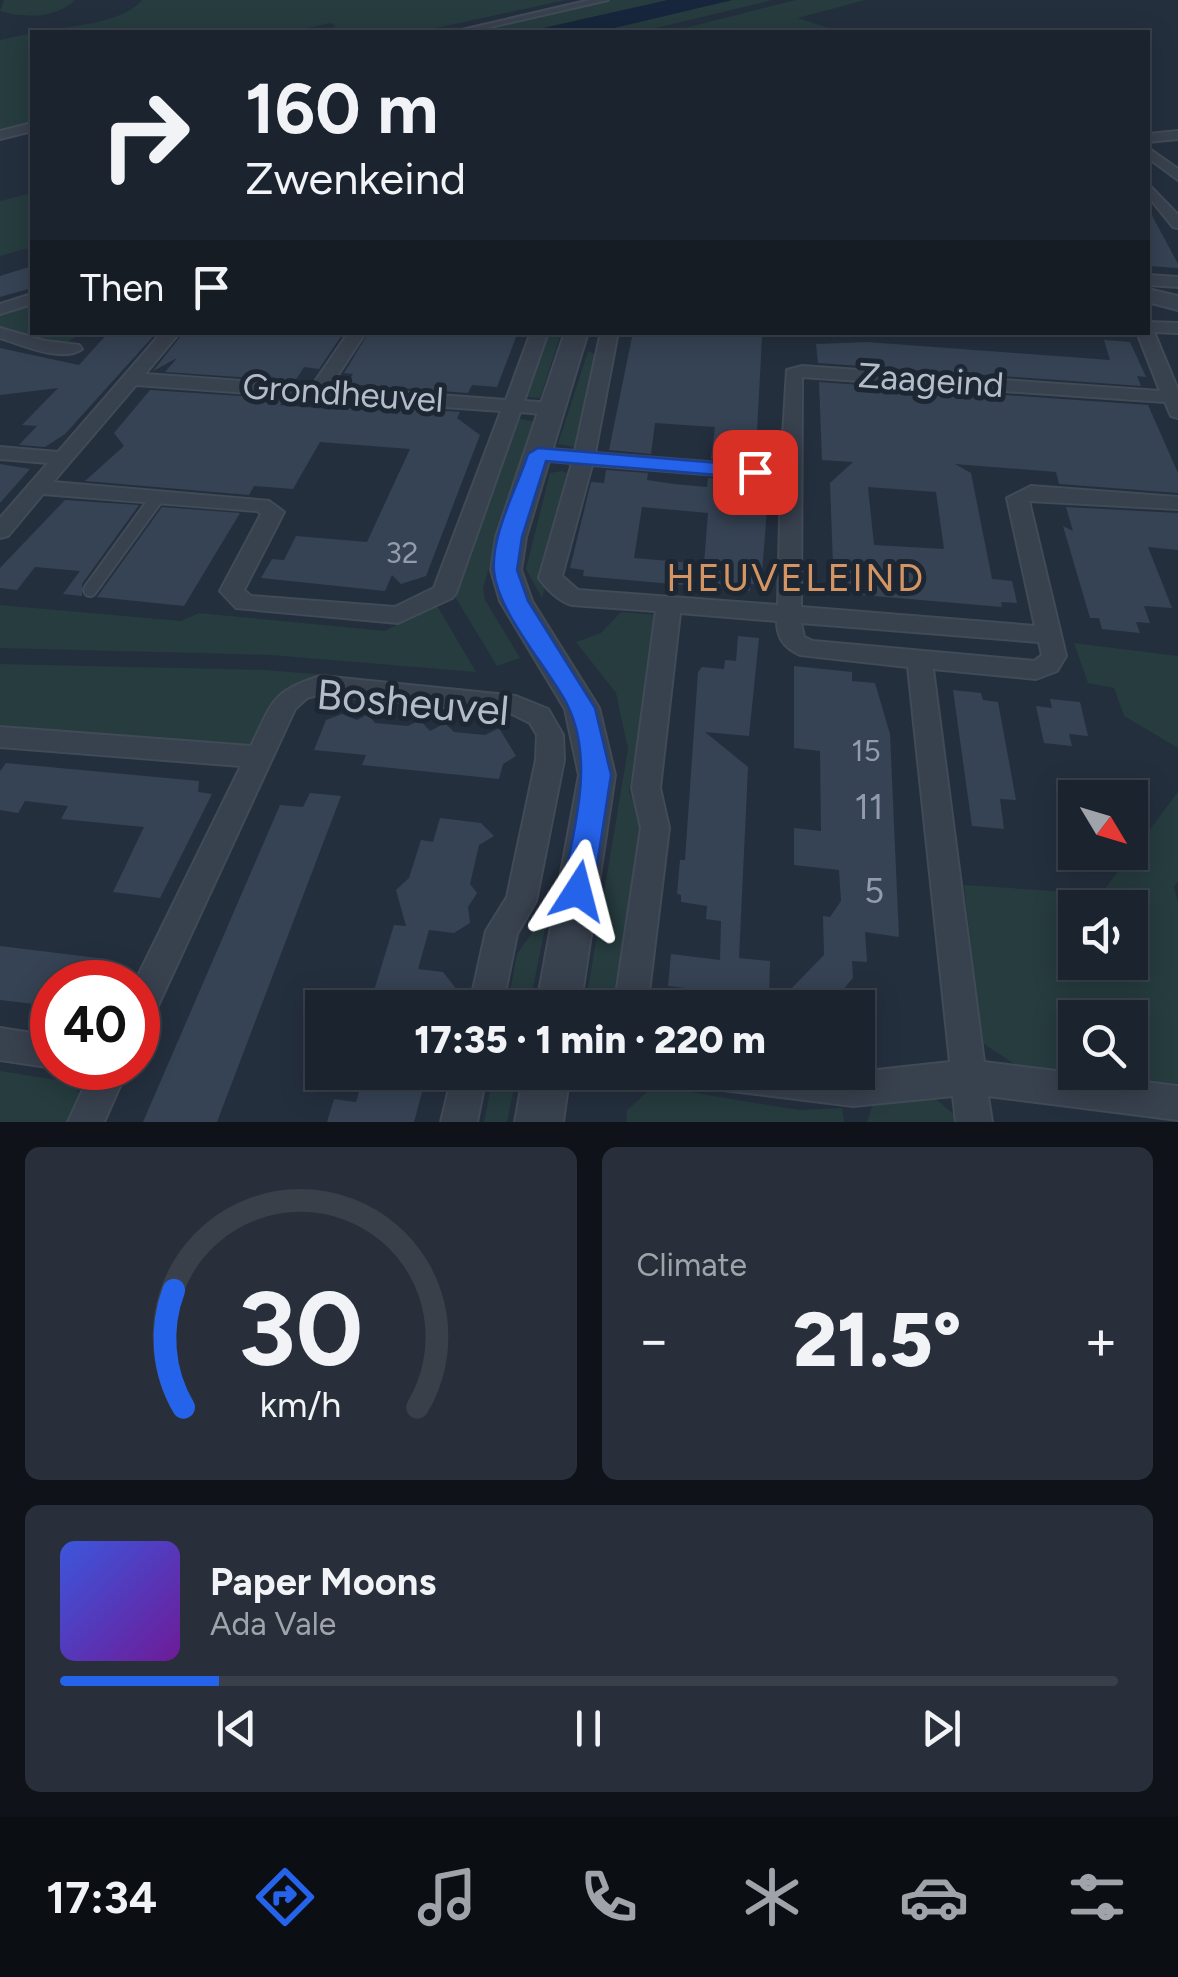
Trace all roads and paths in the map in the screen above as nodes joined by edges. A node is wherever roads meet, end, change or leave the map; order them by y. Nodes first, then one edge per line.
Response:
1 (604, 0) edge
2 (467, 30) edge
3 (30, 128) edge
4 (0, 135) edge
5 (1178, 135) edge
6 (1150, 138) edge
7 (1150, 154) edge
8 (1178, 176) edge
9 (1150, 190) edge
10 (1178, 224) edge
11 (1150, 280) edge
12 (1178, 282) edge
13 (1150, 296) edge
14 (30, 300) edge
15 (1178, 303) edge
16 (0, 309) edge
17 (1178, 328) edge
18 (1150, 330) edge
19 (0, 334) edge
20 (170, 335) edge
21 (356, 335) edge
22 (539, 335) edge
23 (576, 335) edge
24 (609, 335) edge
25 (1148, 335) edge
26 (73, 349) dead end
27 (134, 379) junction
28 (318, 391) junction
29 (1174, 405) edge
30 (514, 406) junction
31 (553, 409) junction
32 (0, 452) edge
33 (538, 454) junction
34 (584, 457) junction
35 (62, 458) junction
36 (790, 475) junction
37 (38, 487) junction
38 (156, 499) junction
39 (1178, 503) edge
40 (0, 532) edge
41 (90, 590) dead end
42 (669, 606) junction
43 (787, 616) junction
44 (1052, 646) junction
45 (920, 662) junction
46 (0, 736) edge
47 (257, 758) junction
48 (160, 965) edge
49 (489, 990) edge
50 (561, 990) edge
51 (632, 990) edge
52 (0, 1044) edge
53 (30, 1049) edge
54 (970, 1078) junction
55 (875, 1087) edge
56 (101, 1090) edge
57 (466, 1090) edge
58 (545, 1090) edge
59 (1178, 1103) edge
60 (86, 1122) edge
61 (459, 1122) edge
62 (539, 1122) edge
63 (974, 1122) edge

1 - 2 street
3 - 4 street
5 - 6 street
7 - 8 street
9 - 10 street
11 - 12 street
13 - 15 street
14 - 16 street
17 - 18 street
19 - 26 street
20 - 27 street
21 - 28 street
22 - 30 street
23 - 31 street
24 - 34 street
25 - 29 street
27 - 28 street, Grondheuvel
27 - 35 street
28 - 30 street, Grondheuvel
29 - 36 street, Zaageind
30 - 31 street, Grondheuvel
30 - 38 street
31 - 33 street
32 - 35 street
33 - 34 street
33 - 50 street
34 - 36 street
34 - 42 street
35 - 37 street
36 - 43 street
37 - 38 street
37 - 40 street
38 - 41 lane
39 - 44 street
42 - 43 street
42 - 51 street
43 - 44 street
43 - 45 street
44 - 45 street
45 - 54 street
46 - 47 street
47 - 48 street
47 - 49 street, Bosheuvel
52 - 53 street
54 - 55 street
54 - 59 street
54 - 63 street
56 - 60 street
57 - 61 street
58 - 62 street

